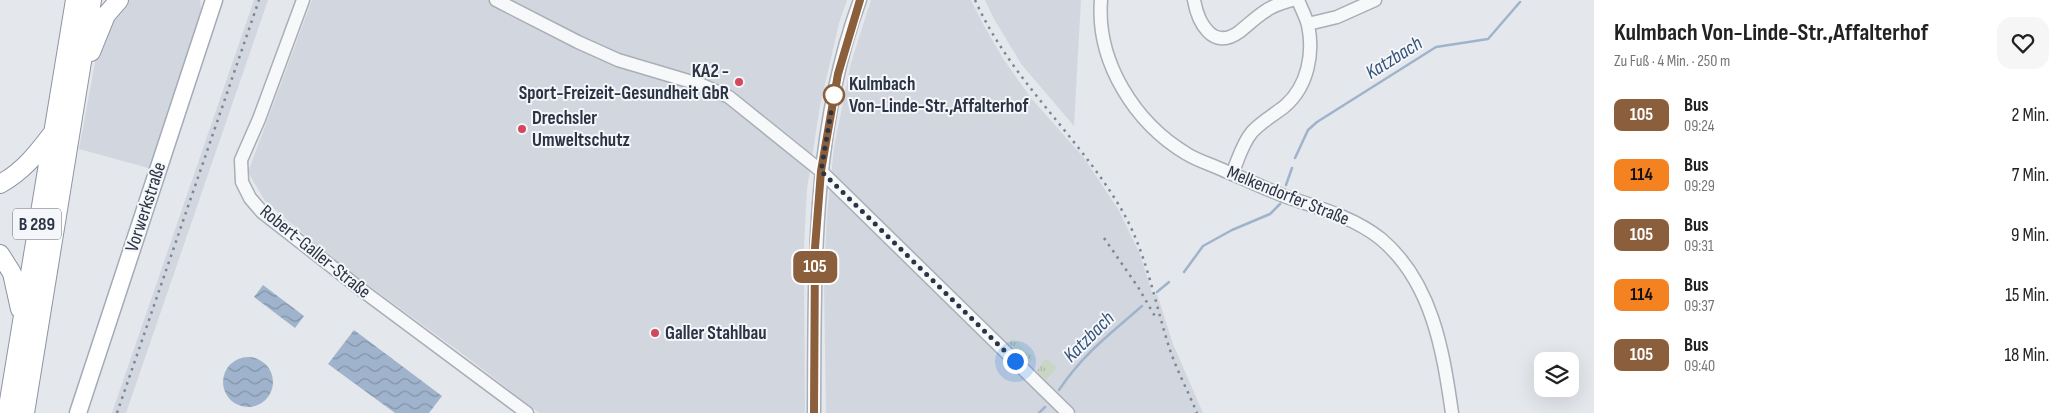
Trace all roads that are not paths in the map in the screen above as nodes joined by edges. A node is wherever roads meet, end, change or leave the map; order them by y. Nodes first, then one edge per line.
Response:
1 (75, 0) edge
2 (92, 0) edge
3 (119, 0) edge
4 (214, 0) edge
5 (303, 0) edge
6 (496, 0) edge
7 (860, 0) edge
8 (1101, 0) edge
9 (1194, 0) edge
10 (1292, 0) edge
11 (1298, 0) edge
12 (1375, 0) edge
13 (1308, 24) junction
14 (79, 82) junction
15 (53, 132) junction
16 (821, 171) junction
17 (1232, 174) junction
18 (0, 184) edge
19 (0, 254) edge
20 (22, 316) junction
21 (7, 413) edge
22 (25, 413) edge
23 (78, 413) edge
24 (527, 413) edge
25 (814, 413) edge
26 (1068, 413) edge
27 (1452, 413) edge

1 - 15 highway, B 289
2 - 14 highway, B 289
3 - 14 highway
4 - 23 main road, Vorwerkstraße
5 - 24 street, Robert-Galler-Straße
6 - 16 street
7 - 16 street
8 - 17 street, Melkendorfer Straße
9 - 10 street
11 - 13 street
12 - 13 street
13 - 17 street
14 - 22 highway, B 289
15 - 18 highway
15 - 20 highway, B 289
16 - 25 street
16 - 26 street
17 - 27 street, Melkendorfer Straße
19 - 20 highway
20 - 21 highway, B 289

